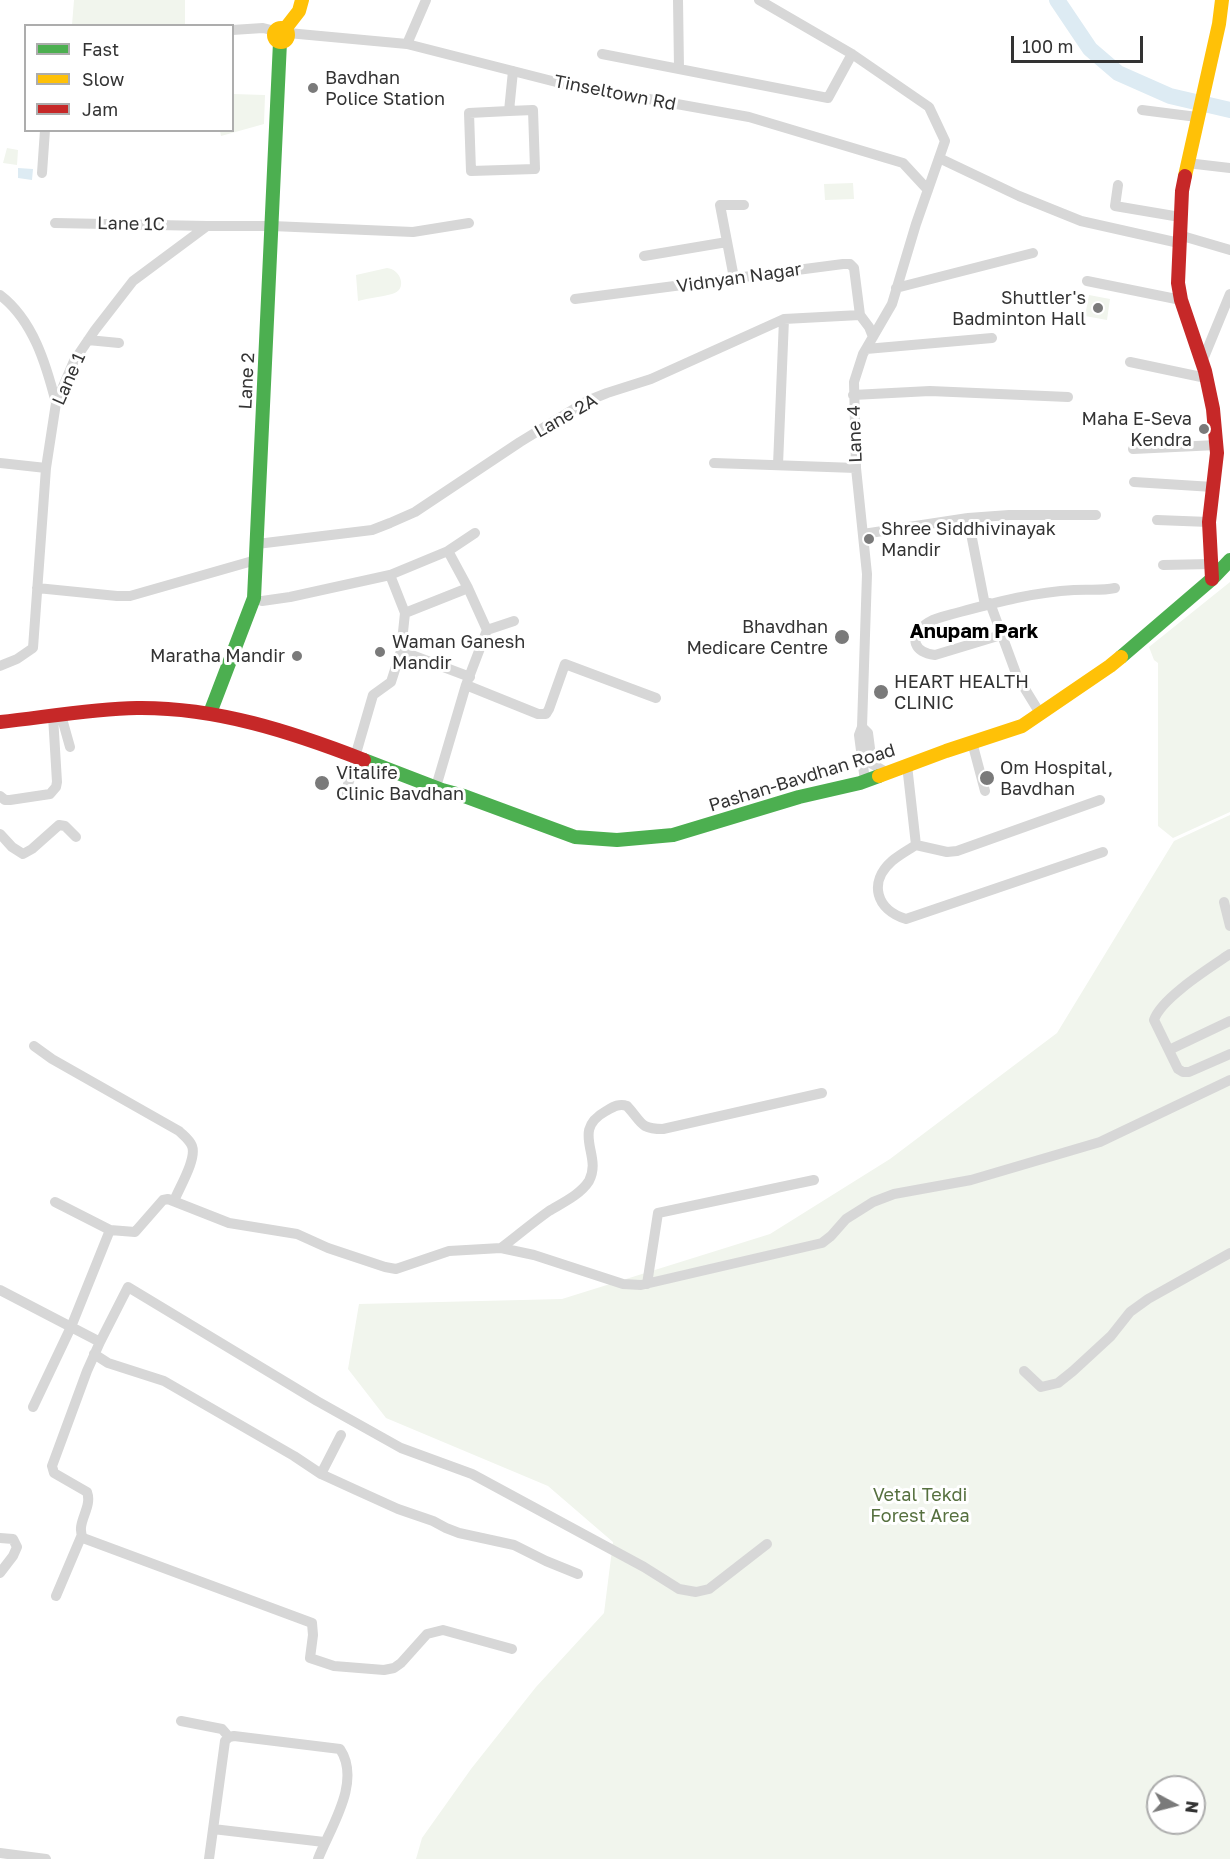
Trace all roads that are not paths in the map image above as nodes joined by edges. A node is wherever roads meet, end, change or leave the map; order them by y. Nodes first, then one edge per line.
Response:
1 (302, 0) edge
2 (426, 0) edge
3 (678, 0) edge
4 (759, 0) edge
5 (1222, 0) edge
6 (234, 30) edge
7 (282, 34) junction
8 (407, 44) junction
9 (602, 54) dead end
10 (852, 54) junction
11 (679, 68) junction
12 (513, 71) junction
13 (1142, 110) dead end
14 (509, 111) junction
15 (1197, 114) junction
16 (45, 132) edge
17 (939, 158) junction
18 (1187, 163) junction
19 (1230, 168) edge
20 (42, 173) dead end
21 (1118, 185) dead end
22 (928, 190) junction
23 (744, 205) dead end
24 (1180, 217) junction
25 (55, 223) dead end
26 (469, 223) dead end
27 (207, 226) junction
28 (272, 226) junction
29 (1179, 239) junction
30 (727, 242) junction
31 (1230, 250) edge
32 (1033, 253) dead end
33 (644, 256) dead end
34 (734, 278) junction
35 (1087, 281) dead end
36 (896, 288) junction
37 (1230, 294) edge
38 (0, 296) edge
39 (575, 299) dead end
40 (1181, 300) junction
41 (860, 315) junction
42 (784, 319) junction
43 (873, 337) junction
44 (992, 338) dead end
45 (88, 340) junction
46 (119, 343) dead end
47 (866, 349) junction
48 (1130, 362) dead end
49 (1202, 362) junction
50 (1206, 378) junction
51 (853, 396) junction
52 (1068, 397) dead end
53 (56, 403) junction
54 (1217, 445) junction
55 (1132, 449) dead end
56 (0, 463) edge
57 (714, 463) dead end
58 (778, 465) junction
59 (46, 468) junction
60 (856, 468) junction
61 (1134, 482) dead end
62 (1213, 487) junction
63 (1096, 515) dead end
64 (968, 518) junction
65 (1157, 520) dead end
66 (1209, 522) junction
67 (475, 533) dead end
68 (863, 534) junction
69 (257, 544) junction
70 (448, 551) junction
71 (256, 560) junction
72 (1230, 560) edge
73 (1211, 564) junction
74 (1163, 566) dead end
75 (390, 574) junction
76 (1212, 579) junction
77 (37, 588) junction
78 (468, 588) junction
79 (1115, 588) dead end
80 (262, 602) dead end
81 (987, 604) junction
82 (405, 614) junction
83 (514, 621) dead end
84 (487, 630) junction
85 (1001, 635) junction
86 (401, 651) junction
87 (0, 666) edge
88 (468, 681) junction
89 (656, 698) dead end
90 (211, 710) junction
91 (0, 712) edge
92 (1041, 715) junction
93 (57, 716) junction
94 (0, 722) edge
95 (862, 727) junction
96 (972, 742) junction
97 (70, 747) dead end
98 (357, 754) junction
99 (907, 765) junction
100 (888, 773) junction
101 (438, 780) junction
102 (865, 781) junction
103 (985, 791) dead end
104 (0, 796) edge
105 (344, 796) dead end
106 (464, 796) junction
107 (1100, 800) dead end
108 (0, 834) edge
109 (76, 837) dead end
110 (916, 845) junction
111 (1103, 852) dead end
112 (1224, 902) dead end
113 (1230, 926) edge
114 (1230, 954) edge
115 (1230, 1021) edge
116 (34, 1046) dead end
117 (1169, 1050) junction
118 (1230, 1054) edge
119 (1230, 1080) edge
120 (822, 1093) dead end
121 (814, 1180) dead end
122 (174, 1201) junction
123 (55, 1202) dead end
124 (110, 1230) junction
125 (501, 1248) junction
126 (1230, 1253) edge
127 (647, 1284) junction
128 (0, 1290) edge
129 (71, 1327) junction
130 (100, 1341) junction
131 (94, 1354) junction
132 (1024, 1371) dead end
133 (33, 1407) dead end
134 (341, 1435) dead end
135 (321, 1474) junction
136 (81, 1537) junction
137 (0, 1538) edge
138 (767, 1544) dead end
139 (0, 1573) edge
140 (578, 1574) dead end
141 (56, 1596) dead end
142 (512, 1649) dead end
143 (181, 1721) dead end
144 (229, 1737) junction
145 (213, 1828) junction
146 (324, 1842) junction
147 (0, 1853) edge
148 (46, 1859) edge
149 (209, 1859) edge
150 (318, 1859) edge

1 - 7 main road, Lane 2
2 - 8 street
3 - 11 street
4 - 10 street, Lane 4
5 - 15 main road
6 - 7 street, Tinseltown Rd
7 - 8 street, Tinseltown Rd
7 - 28 main road, Lane 2
8 - 12 street, Tinseltown Rd
9 - 11 street
10 - 11 street
10 - 17 street, Lane 4
12 - 14 street
12 - 22 street, Tinseltown Rd
13 - 15 street
14 - 14 street
15 - 18 main road
16 - 20 street
17 - 22 street, Lane 4
17 - 29 street
18 - 19 street
18 - 24 main road
21 - 24 street
22 - 36 street, Lane 4
23 - 30 street
24 - 29 main road
25 - 27 street, Lane 1C
26 - 28 street
27 - 28 street
27 - 45 street, Lane 1
28 - 69 main road, Lane 2
29 - 31 street
29 - 40 main road
30 - 33 street
30 - 34 street
32 - 36 street
34 - 39 street, Vidnyan Nagar
34 - 41 street, Vidnyan Nagar
35 - 40 street
36 - 43 street, Lane 4
37 - 49 street
38 - 53 street
40 - 49 main road
41 - 42 street, Lane 2A
41 - 43 street
42 - 58 street
42 - 69 street, Lane 2A
43 - 47 street, Lane 4
44 - 47 street
45 - 46 street
45 - 53 street, Lane 1
47 - 51 street, Lane 4
48 - 50 street
49 - 50 main road
50 - 54 main road
51 - 52 street
51 - 60 street, Lane 4
53 - 59 street, Lane 1
54 - 55 street
54 - 62 main road
56 - 59 street
57 - 58 street
58 - 60 street
59 - 77 street, Lane 1
60 - 68 street, Lane 4
61 - 62 street
62 - 66 main road
63 - 64 street
64 - 68 street
64 - 81 street
65 - 66 street
66 - 73 main road
67 - 70 street
68 - 95 street, Lane 4
69 - 71 main road, Lane 2
70 - 75 street
70 - 78 street
71 - 77 street
71 - 90 main road, Lane 2
72 - 76 main road, Pashan-Bavdhan Road
73 - 74 street
73 - 76 main road
75 - 80 street
75 - 82 street
76 - 92 main road, Pashan-Bavdhan Road
77 - 87 street, Lane 1
78 - 82 street
78 - 84 street
79 - 81 street
81 - 85 street
81 - 85 street
82 - 86 street
83 - 84 street
84 - 88 street
85 - 92 street
86 - 88 street
86 - 98 street
88 - 89 street
88 - 101 street
90 - 91 main road, Pashan-Bavdhan Road
90 - 93 main road, Pashan-Bavdhan Road
90 - 98 main road, Pashan-Bavdhan Road
92 - 96 main road, Pashan-Bavdhan Road
93 - 94 main road, Pashan-Bavdhan Road
93 - 97 street
93 - 104 street
95 - 100 street, Lane 4
95 - 102 street, Lane 4
96 - 99 main road, Pashan-Bavdhan Road
96 - 103 street
98 - 101 main road, Pashan-Bavdhan Road
98 - 105 street
98 - 106 main road, Pashan-Bavdhan Road
99 - 100 main road, Pashan-Bavdhan Road
99 - 110 street
100 - 102 main road, Pashan-Bavdhan Road
101 - 106 main road, Pashan-Bavdhan Road
102 - 106 main road, Pashan-Bavdhan Road
107 - 110 street
108 - 109 street
110 - 111 street
112 - 113 street
114 - 117 street
115 - 117 street
116 - 122 street
117 - 118 street
119 - 127 street
120 - 125 street
121 - 127 street
122 - 124 street
122 - 125 street
123 - 124 street
124 - 129 street
125 - 127 street
126 - 132 street
128 - 129 street
129 - 130 street
129 - 133 street
130 - 131 street
130 - 138 street
131 - 135 street
131 - 136 street
134 - 135 street
135 - 140 street
136 - 141 street
136 - 142 street
137 - 139 street
143 - 144 street
144 - 145 street
144 - 146 street
145 - 146 street
145 - 149 street
146 - 150 street
147 - 148 street

